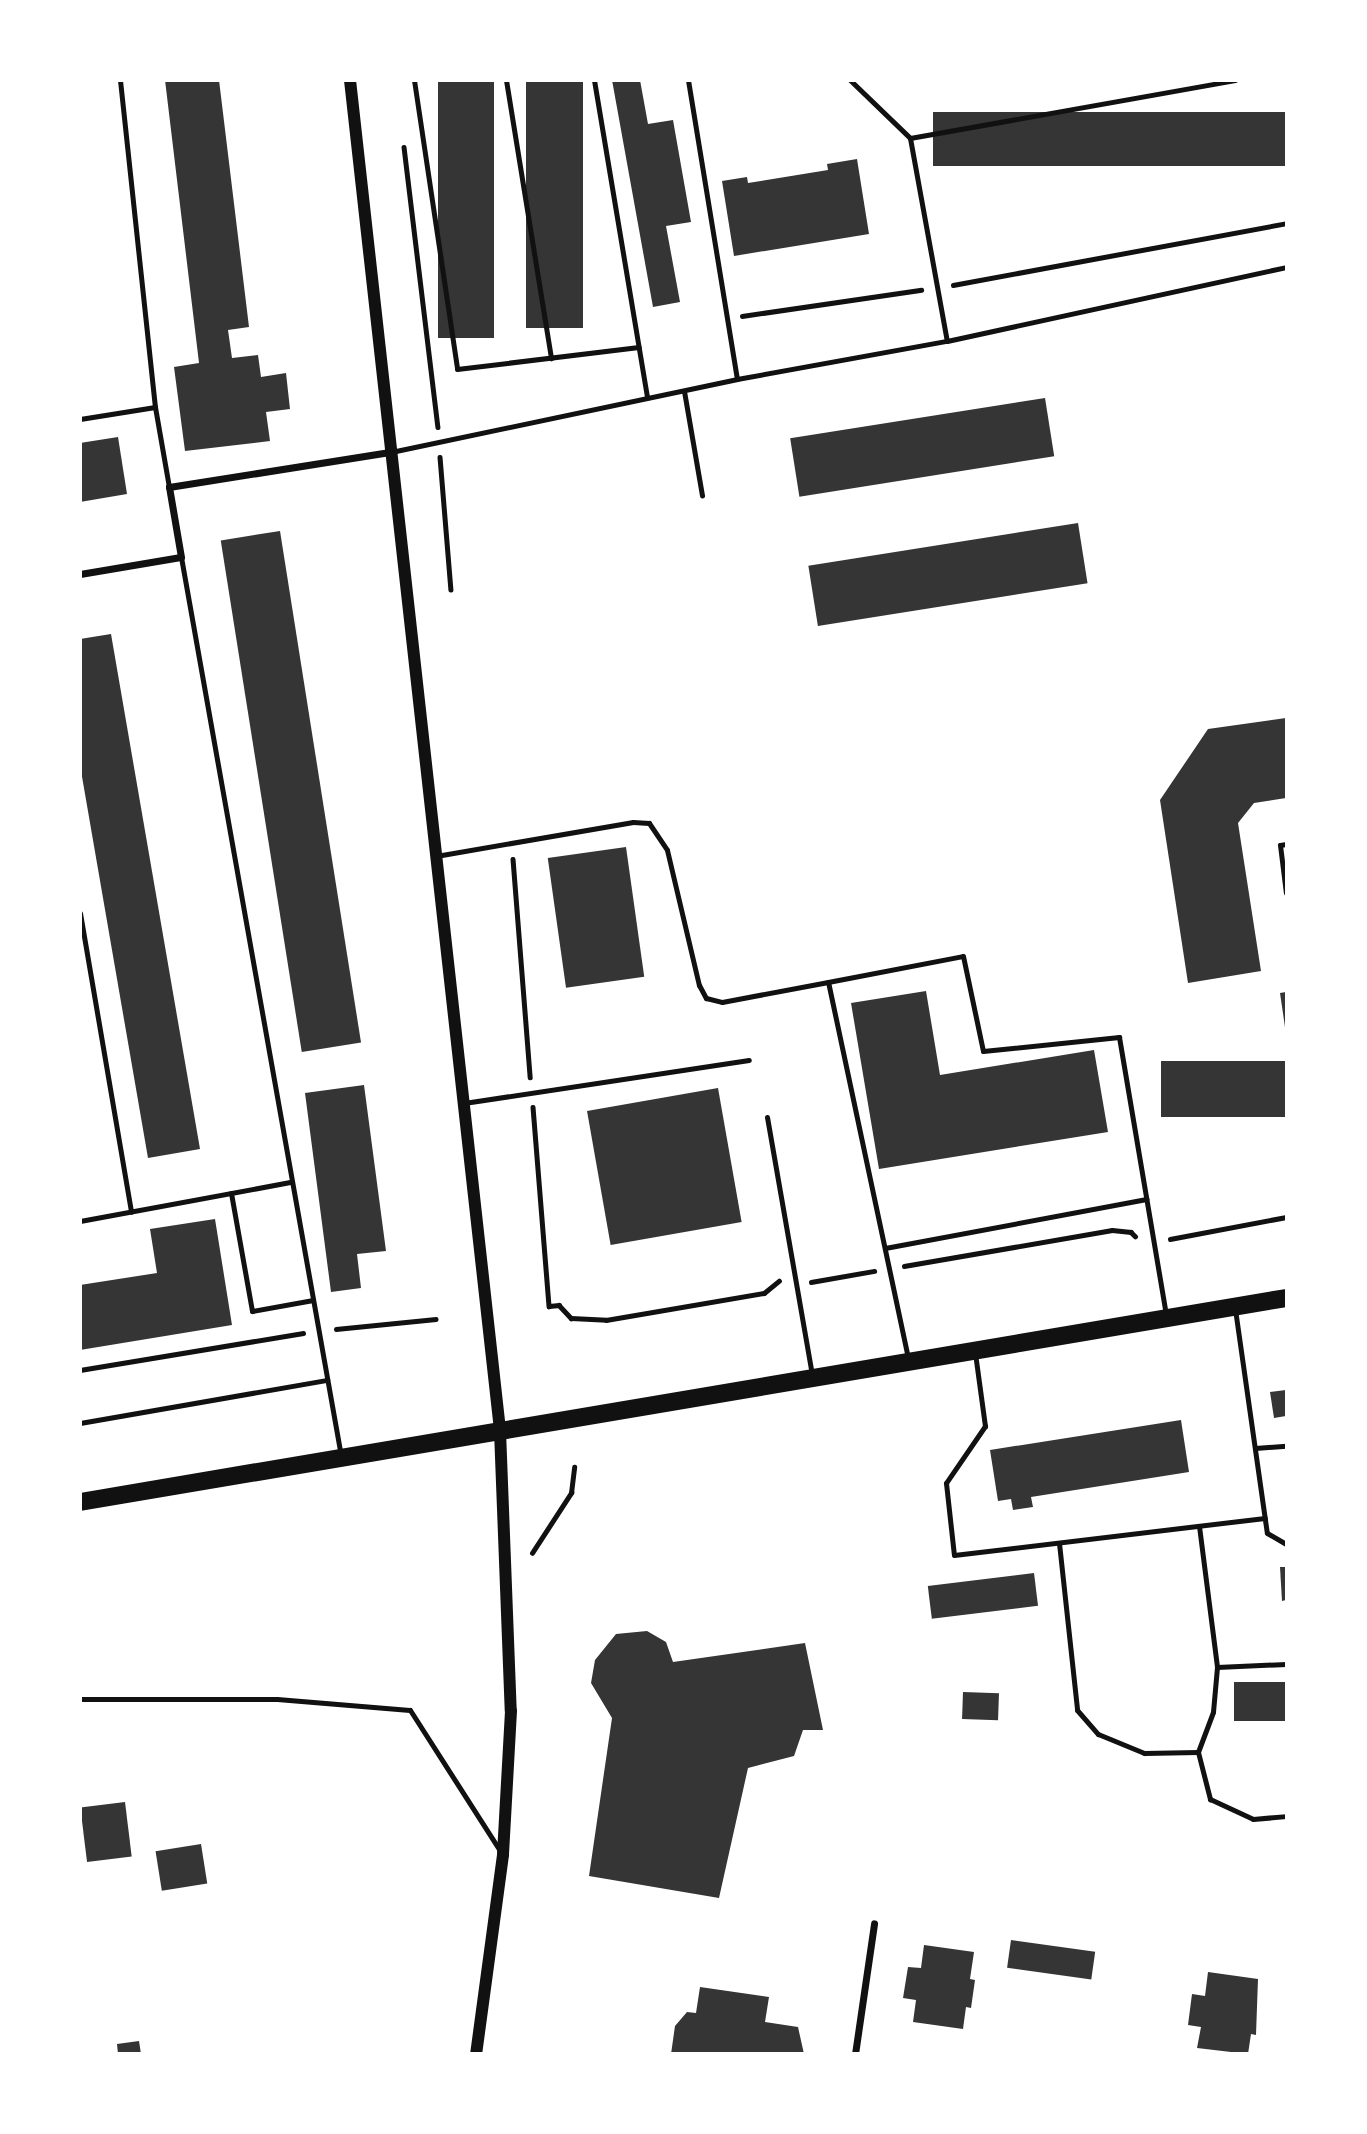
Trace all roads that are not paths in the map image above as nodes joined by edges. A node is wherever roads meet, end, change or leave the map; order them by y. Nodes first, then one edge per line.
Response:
1 (120, 80) edge
2 (350, 80) edge
3 (414, 80) edge
4 (506, 80) edge
5 (594, 80) edge
6 (688, 80) edge
7 (849, 80) edge
8 (1235, 80) edge
9 (910, 138) junction
10 (1286, 267) edge
11 (947, 341) junction
12 (639, 347) junction
13 (551, 358) junction
14 (737, 379) junction
15 (684, 391) junction
16 (647, 398) junction
17 (155, 407) junction
18 (80, 419) edge
19 (391, 452) junction
20 (169, 487) junction
21 (702, 495) dead end
22 (181, 556) junction
23 (80, 574) edge
24 (1286, 844) edge
25 (436, 856) junction
26 (1286, 893) edge
27 (80, 913) edge
28 (828, 982) junction
29 (749, 1060) dead end
30 (464, 1103) junction
31 (767, 1116) dead end
32 (291, 1182) junction
33 (231, 1194) junction
34 (1146, 1199) junction
35 (131, 1212) junction
36 (80, 1221) edge
37 (885, 1248) junction
38 (1286, 1298) edge
39 (313, 1300) junction
40 (1234, 1306) junction
41 (1166, 1318) junction
42 (974, 1351) junction
43 (909, 1362) junction
44 (812, 1378) junction
45 (327, 1380) junction
46 (80, 1423) edge
47 (500, 1431) junction
48 (1286, 1446) edge
49 (1255, 1448) junction
50 (341, 1457) junction
51 (80, 1502) edge
52 (1265, 1518) junction
53 (1199, 1527) junction
54 (1059, 1543) junction
55 (1286, 1544) edge
56 (1286, 1664) edge
57 (1217, 1667) junction
58 (80, 1699) edge
59 (1198, 1752) junction
60 (1286, 1816) edge
61 (503, 1856) junction
62 (874, 1923) dead end
63 (476, 2053) edge
64 (855, 2053) edge

1 - 17 lane
2 - 19 street
3 - 13 lane
4 - 13 lane
5 - 12 lane
6 - 14 lane
7 - 9 lane
8 - 9 lane
9 - 11 lane
10 - 11 lane
11 - 14 lane
12 - 13 lane
12 - 16 lane
14 - 15 lane
15 - 16 lane
15 - 21 lane
16 - 19 lane
17 - 18 lane
17 - 20 lane
19 - 20 street
19 - 25 street
20 - 22 street
22 - 23 street
22 - 32 lane
24 - 26 lane
25 - 28 lane
25 - 30 street
27 - 35 lane
28 - 34 lane
28 - 37 lane
29 - 30 lane
30 - 47 street
31 - 44 lane
32 - 33 lane
32 - 39 lane
33 - 35 lane
33 - 39 lane
34 - 37 lane
34 - 41 lane
35 - 36 lane
37 - 43 lane
38 - 40 main road
39 - 45 lane
40 - 41 main road
40 - 49 lane
41 - 42 main road
42 - 43 main road
42 - 54 lane
43 - 44 main road
44 - 47 main road
45 - 46 lane
45 - 50 lane
47 - 50 main road
47 - 61 street
48 - 49 lane
49 - 52 lane
50 - 51 main road
52 - 53 lane
52 - 55 lane
53 - 54 lane
53 - 57 lane
54 - 59 lane
56 - 57 lane
57 - 59 lane
58 - 61 lane
59 - 60 lane
61 - 63 street
62 - 64 street

